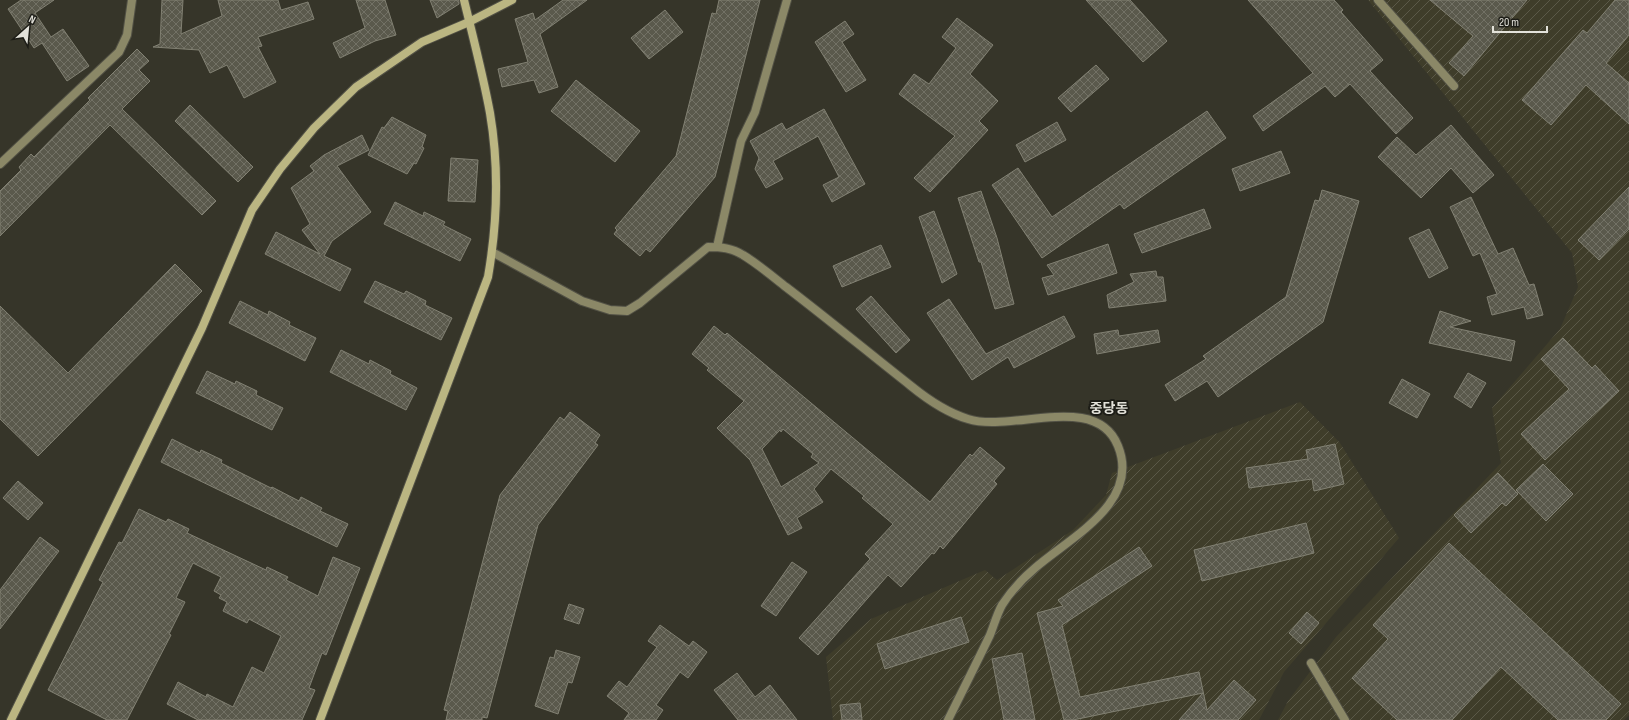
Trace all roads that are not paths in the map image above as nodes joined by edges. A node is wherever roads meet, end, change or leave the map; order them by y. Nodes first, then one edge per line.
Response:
1 (132, 0) edge
2 (464, 0) edge
3 (512, 0) edge
4 (787, 0) edge
5 (1378, 0) edge
6 (469, 22) junction
7 (1454, 86) dead end
8 (0, 164) edge
9 (717, 247) junction
10 (492, 252) junction
11 (1311, 664) dead end
12 (11, 720) edge
13 (320, 720) edge
14 (948, 720) edge
15 (1345, 720) edge

1 - 8 street
2 - 6 street
3 - 6 street
4 - 9 street
5 - 7 street
6 - 10 street
6 - 12 street
9 - 10 street
9 - 14 street
10 - 13 street
11 - 15 street

